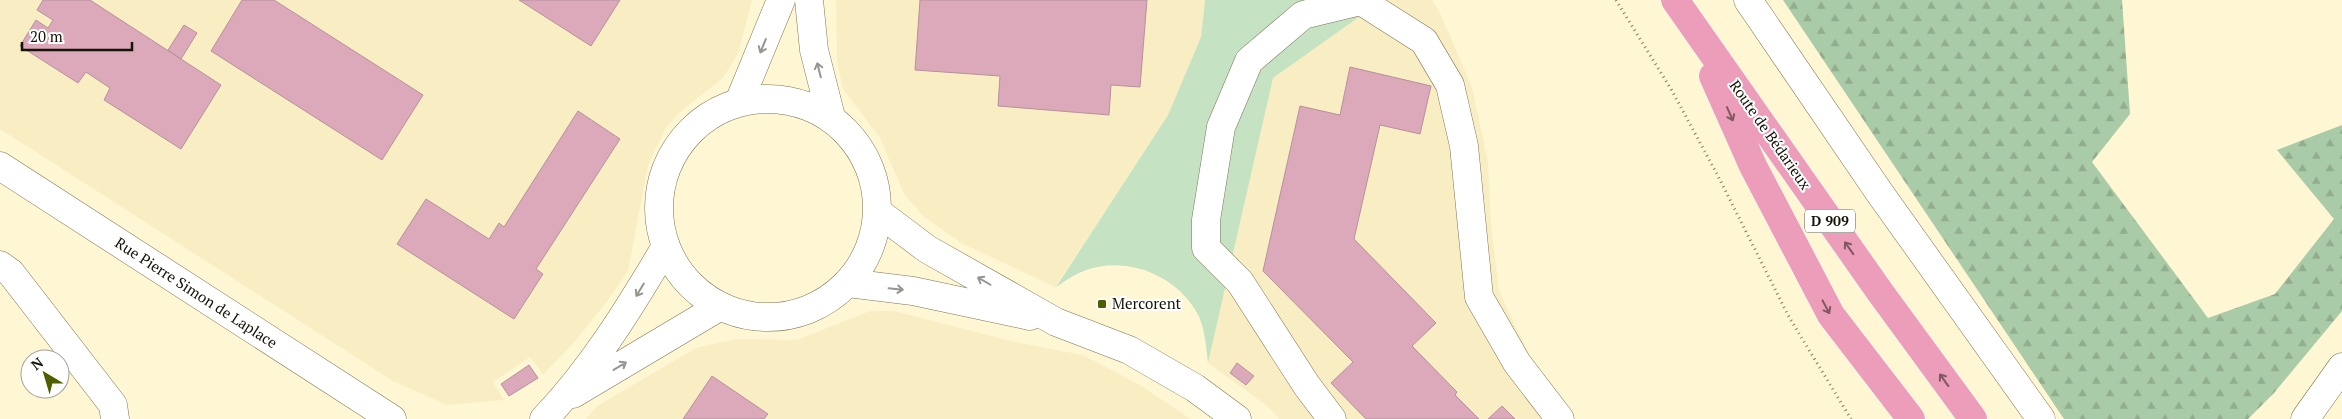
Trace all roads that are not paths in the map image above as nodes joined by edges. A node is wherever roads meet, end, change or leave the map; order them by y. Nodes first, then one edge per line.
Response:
1 (781, 0) edge
2 (809, 0) edge
3 (1748, 0) edge
4 (1683, 11) edge
5 (739, 102) junction
6 (831, 117) junction
7 (0, 166) edge
8 (878, 212) junction
9 (666, 248) junction
10 (0, 265) edge
11 (848, 284) junction
12 (720, 307) junction
13 (1056, 322) junction
14 (2342, 367) edge
15 (554, 409) edge
16 (116, 419) edge
17 (392, 419) edge
18 (1237, 419) edge
19 (1332, 419) edge
20 (1560, 419) edge
21 (1911, 419) edge
22 (1972, 419) edge
23 (2041, 419) edge
24 (2305, 419) edge

1 -> 5 street
6 -> 2 street
3 - 23 street
4 -> 21 main road, Route de Bédarieux / D 909
22 -> 4 main road, Route de Bédarieux / D 909
5 - 6 street
5 - 9 street
6 - 8 street
7 - 17 street, Rue Pierre Simon de Laplace
8 - 11 street
13 -> 8 street
9 - 12 street
9 -> 15 street
10 - 16 street
11 - 12 street
11 -> 13 street
15 -> 12 street
13 - 18 street
14 - 24 street
19 - 20 street

